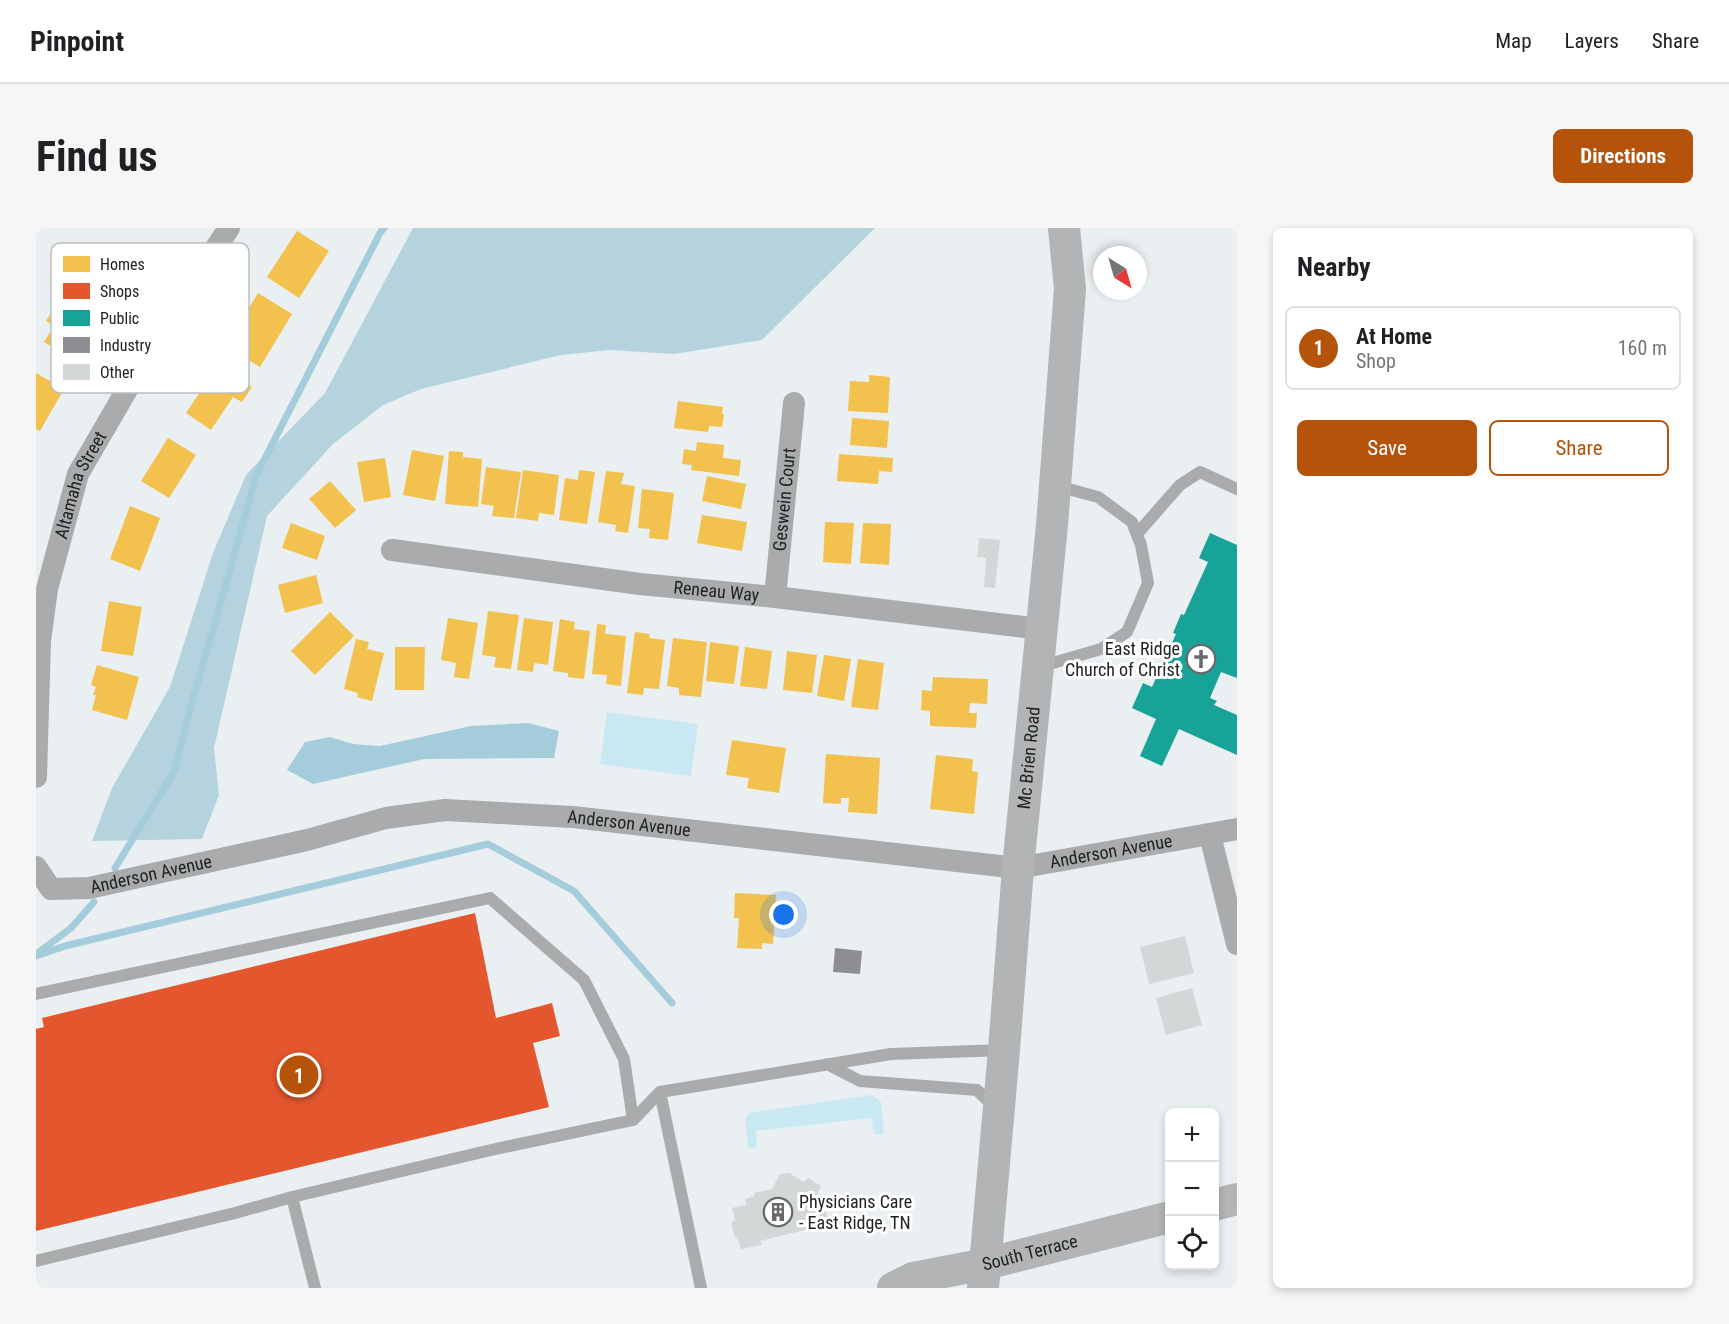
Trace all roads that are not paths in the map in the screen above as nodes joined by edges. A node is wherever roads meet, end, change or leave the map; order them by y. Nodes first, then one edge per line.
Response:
1 (229, 228) edge
2 (1064, 228) edge
3 (219, 243) edge
4 (125, 393) edge
5 (794, 404) dead end
6 (1055, 485) junction
7 (1237, 489) edge
8 (1137, 534) junction
9 (392, 550) dead end
10 (775, 597) junction
11 (1041, 629) junction
12 (38, 641) edge
13 (1038, 668) junction
14 (36, 777) edge
15 (1237, 829) edge
16 (1210, 835) junction
17 (36, 867) edge
18 (1018, 868) junction
19 (1237, 944) edge
20 (36, 994) edge
21 (1004, 1050) junction
22 (827, 1064) junction
23 (660, 1092) junction
24 (999, 1112) junction
25 (633, 1120) junction
26 (292, 1197) junction
27 (1237, 1199) edge
28 (1219, 1204) edge
29 (1165, 1219) edge
30 (36, 1261) edge
31 (984, 1279) edge
32 (315, 1288) edge
33 (701, 1288) edge
34 (893, 1288) edge

1 - 3 street, Altamaha Street
2 - 6 street, Mc Brien Road
4 - 12 street, Altamaha Street
5 - 10 street, Geswein Court
6 - 8 lane
6 - 11 street, Mc Brien Road
7 - 8 lane
8 - 13 lane
9 - 10 street, Reneau Way
10 - 11 street, Reneau Way
11 - 13 street, Mc Brien Road
12 - 14 street, Altamaha Street
13 - 18 street, Mc Brien Road
15 - 16 street, Anderson Avenue
16 - 18 street, Anderson Avenue
16 - 19 street
17 - 18 street, Anderson Avenue
18 - 21 street, Mc Brien Road
20 - 25 lane
21 - 22 lane
21 - 24 street, Mc Brien Road
22 - 23 lane
22 - 24 lane
23 - 25 lane
23 - 33 lane
24 - 31 street, Mc Brien Road
25 - 26 lane
26 - 30 lane
26 - 32 lane
27 - 28 street
29 - 31 street, South Terrace
31 - 34 street, South Terrace

